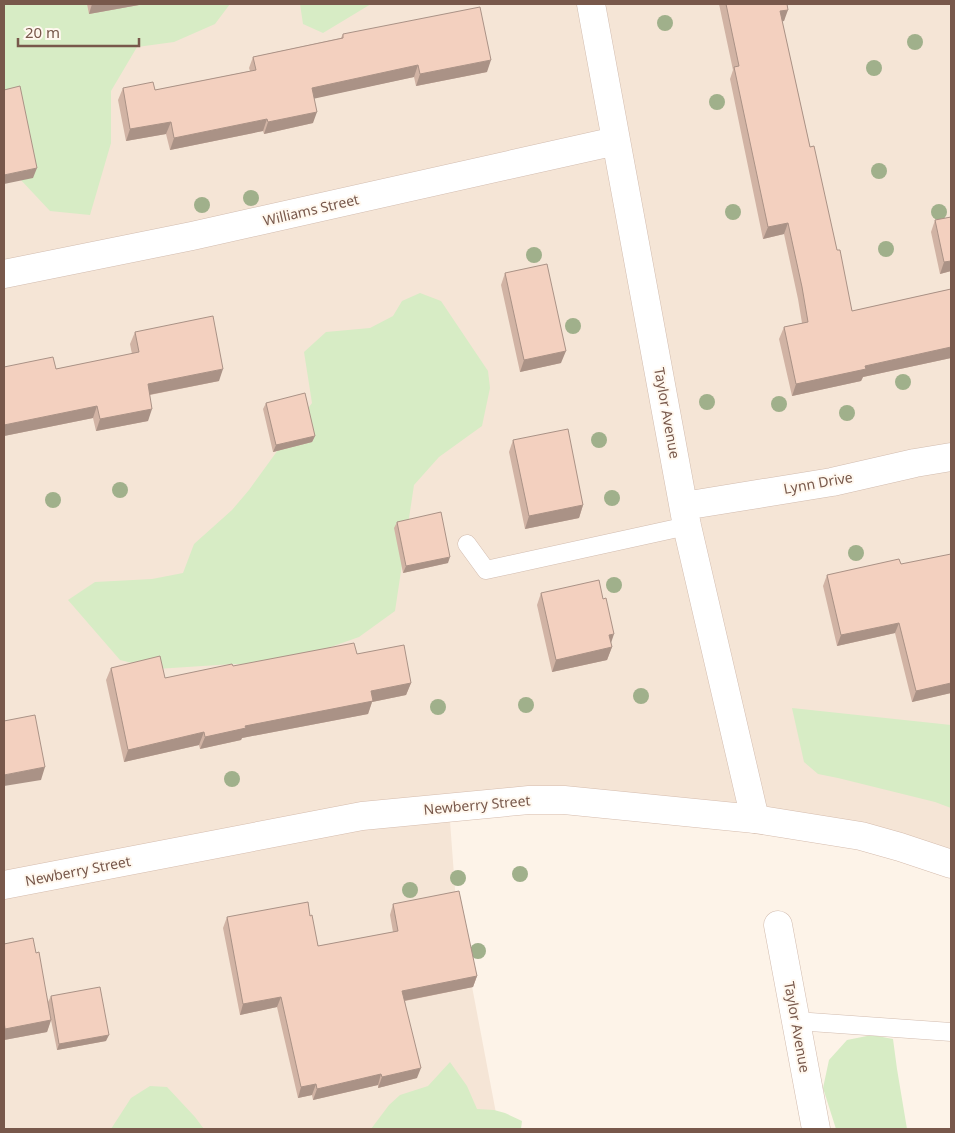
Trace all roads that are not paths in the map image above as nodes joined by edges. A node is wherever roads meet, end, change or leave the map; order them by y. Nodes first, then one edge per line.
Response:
1 (591, 4) edge
2 (616, 141) junction
3 (4, 274) edge
4 (951, 457) edge
5 (685, 516) junction
6 (467, 544) dead end
7 (755, 819) junction
8 (951, 864) edge
9 (4, 885) edge
10 (778, 925) dead end
11 (796, 1021) junction
12 (951, 1032) edge
13 (816, 1129) edge

1 - 2 street, Taylor Avenue
2 - 3 street, Williams Street
2 - 5 street, Taylor Avenue
4 - 5 street, Lynn Drive
5 - 6 lane
5 - 7 street, Taylor Avenue
7 - 8 street, Newberry Street
7 - 9 street, Newberry Street
10 - 11 street, Taylor Avenue
11 - 12 lane
11 - 13 street, Taylor Avenue

